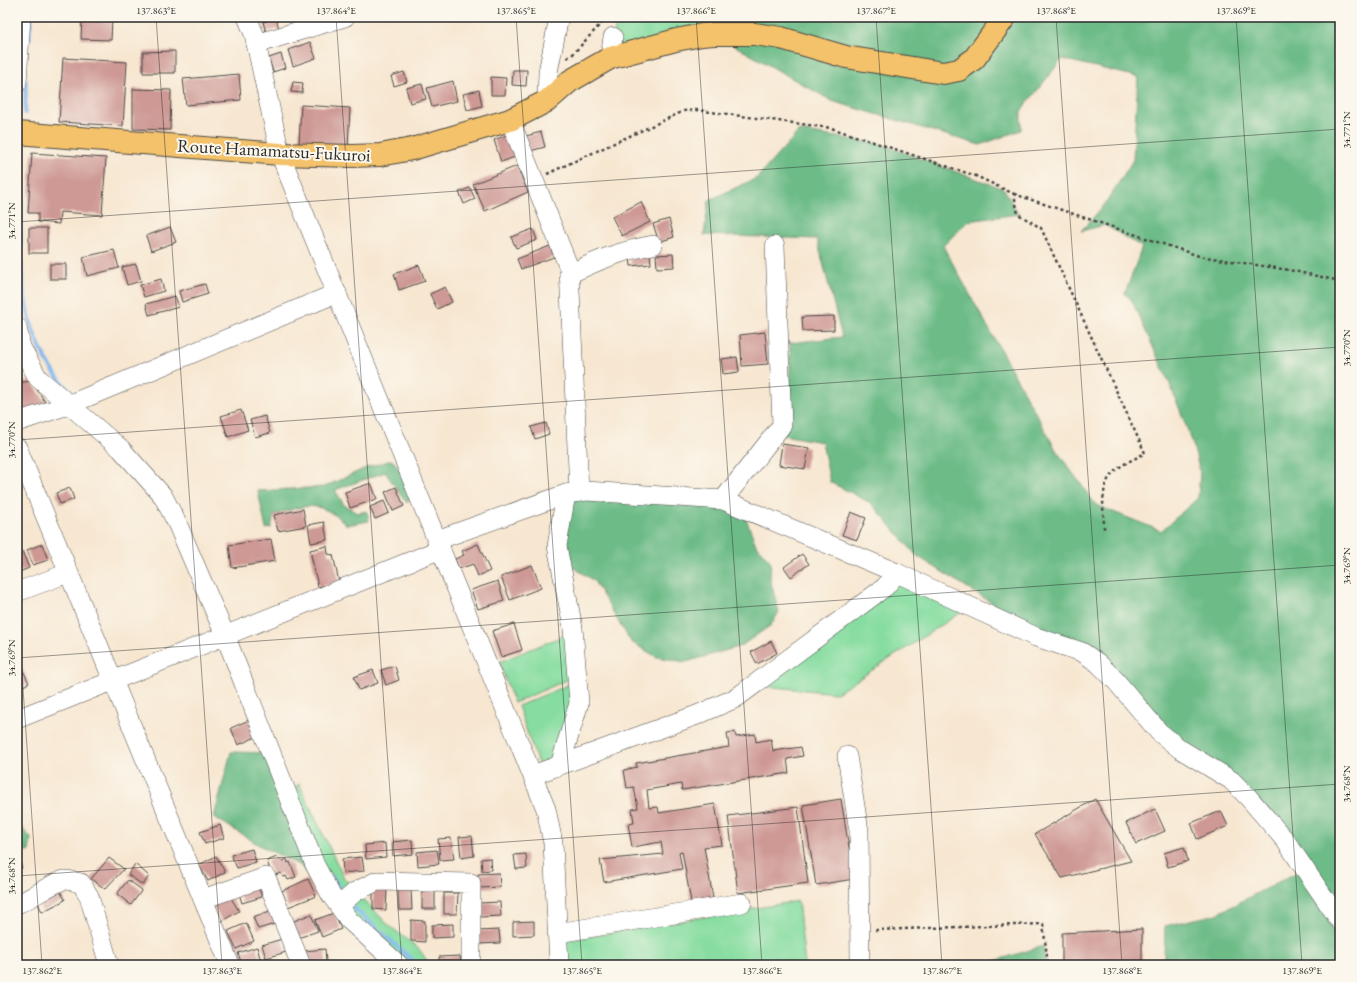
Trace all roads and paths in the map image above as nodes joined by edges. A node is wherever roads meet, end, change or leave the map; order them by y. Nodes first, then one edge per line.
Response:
1 (21, 17) edge
2 (247, 17) edge
3 (345, 17) edge
4 (559, 17) edge
5 (607, 17) edge
6 (1005, 17) edge
7 (613, 37) dead end
8 (256, 44) junction
9 (610, 58) junction
10 (548, 72) junction
11 (17, 83) edge
12 (547, 101) junction
13 (510, 120) junction
14 (17, 133) edge
15 (280, 154) junction
16 (534, 180) junction
17 (1014, 194) junction
18 (653, 245) dead end
19 (775, 246) dead end
20 (569, 274) junction
21 (1340, 281) edge
22 (337, 293) junction
23 (17, 328) edge
24 (68, 405) junction
25 (17, 422) edge
26 (17, 447) edge
27 (573, 493) junction
28 (723, 500) junction
29 (1104, 530) dead end
30 (439, 545) junction
31 (68, 573) junction
32 (898, 573) junction
33 (17, 592) edge
34 (225, 635) junction
35 (112, 680) junction
36 (17, 719) edge
37 (848, 756) dead end
38 (560, 765) junction
39 (533, 775) junction
40 (1323, 893) junction
41 (203, 899) junction
42 (742, 903) dead end
43 (1340, 903) edge
44 (17, 904) edge
45 (339, 906) junction
46 (1340, 921) edge
47 (859, 931) junction
48 (557, 933) junction
49 (109, 965) edge
50 (230, 965) edge
51 (300, 965) edge
52 (399, 965) edge
53 (471, 965) edge
54 (559, 965) edge
55 (860, 965) edge
56 (1048, 965) edge

1 - 11 street
2 - 8 street
3 - 8 street
4 - 10 street
5 - 10 path
6 - 9 main road, Route Hamamatsu-Fukuroi
7 - 9 street
8 - 15 street
9 - 12 main road, Route Hamamatsu-Fukuroi
10 - 12 street
12 - 13 main road, Route Hamamatsu-Fukuroi
13 - 15 main road, Route Hamamatsu-Fukuroi
13 - 16 street
14 - 15 main road, Route Hamamatsu-Fukuroi
15 - 22 street
16 - 17 path
16 - 20 street
17 - 21 path
17 - 29 path
18 - 20 street
19 - 28 street
20 - 27 street
22 - 24 street
22 - 30 street
23 - 24 street
24 - 25 street
24 - 34 street
26 - 31 street
27 - 28 street
27 - 30 street
27 - 38 street
28 - 32 street
30 - 34 street
30 - 39 street
31 - 33 street
31 - 35 street
32 - 38 street
32 - 40 street
34 - 35 street
34 - 45 street
35 - 36 street
35 - 41 street
37 - 47 street
38 - 39 street
39 - 48 street
40 - 43 street
40 - 46 street
41 - 50 street
41 - 51 street
42 - 48 street
44 - 49 street
45 - 52 street
45 - 53 street
47 - 55 street
47 - 56 path
48 - 54 street

